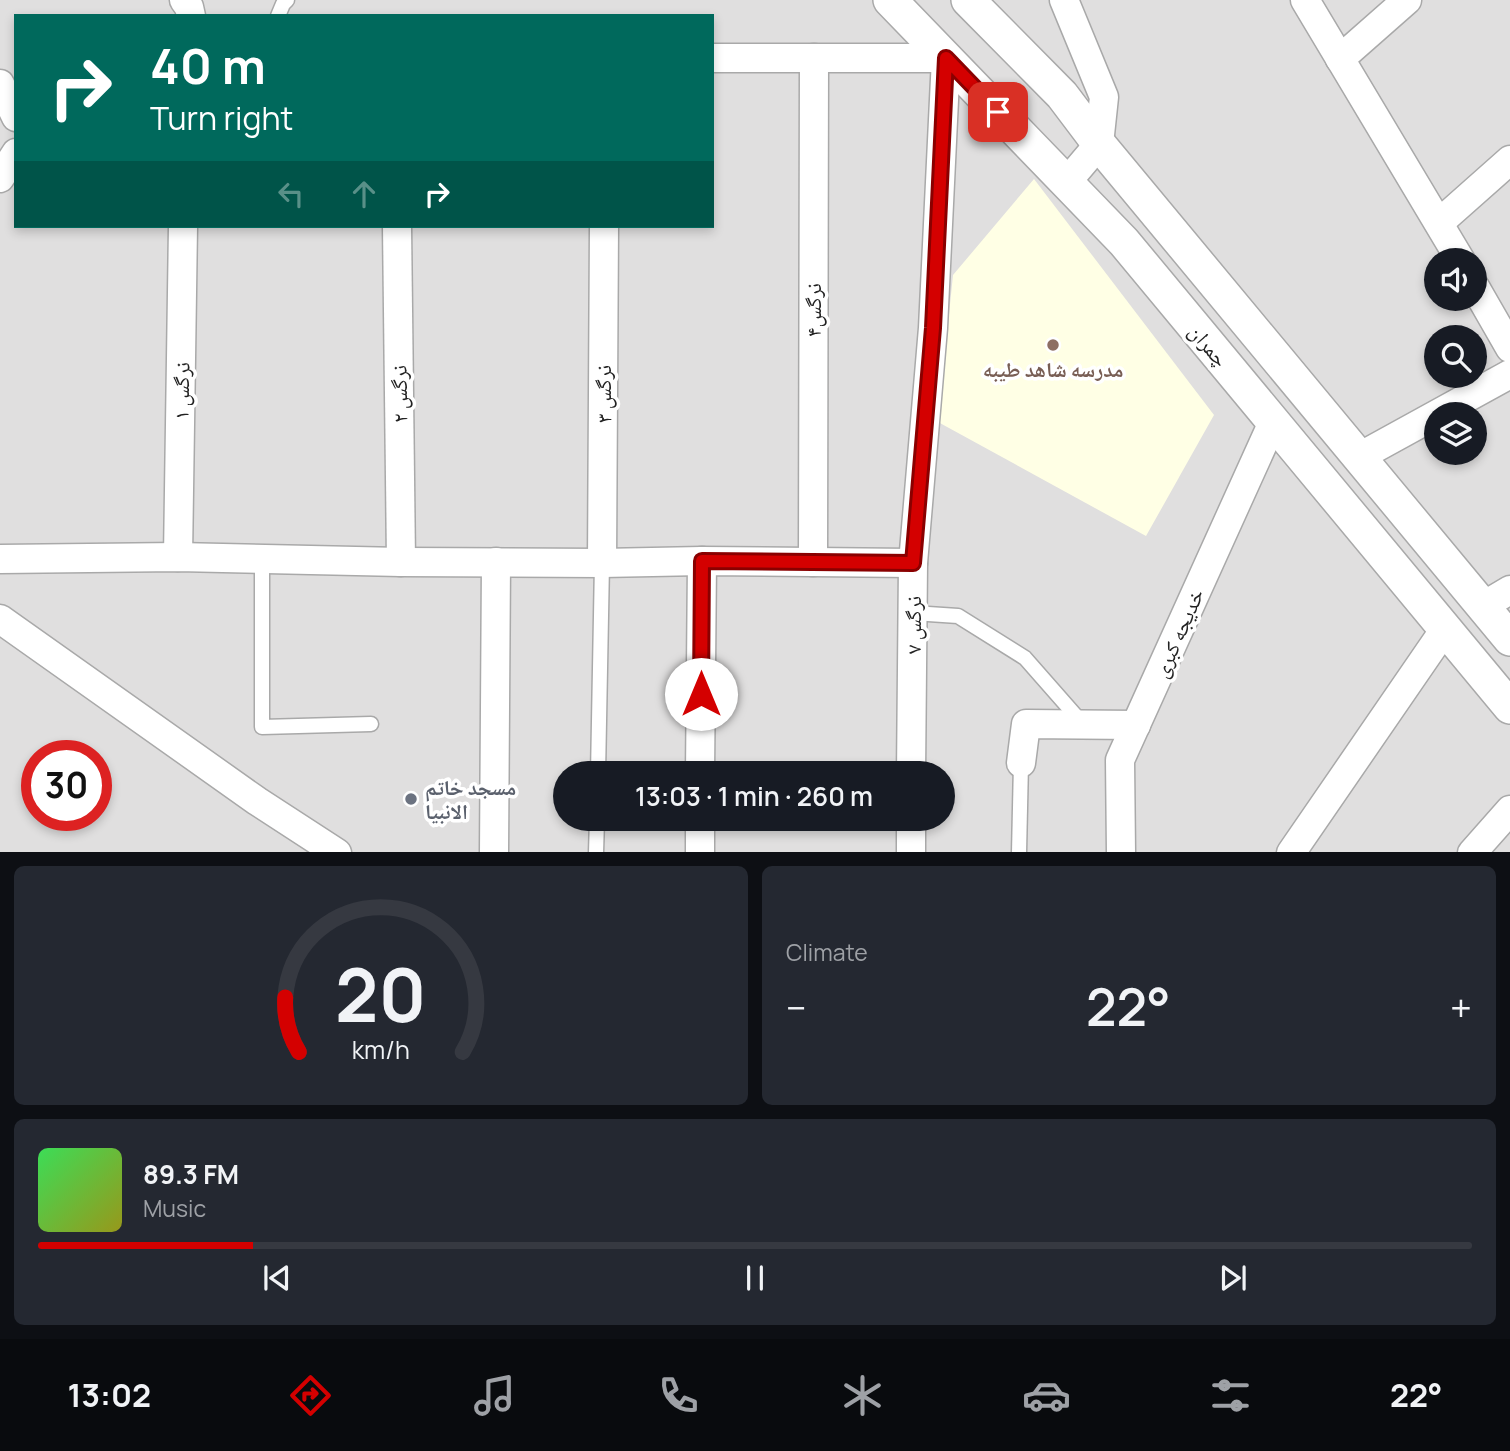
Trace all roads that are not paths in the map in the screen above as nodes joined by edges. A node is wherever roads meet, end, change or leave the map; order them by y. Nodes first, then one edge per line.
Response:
1 (890, 0) edge
2 (968, 0) edge
3 (1064, 0) edge
4 (1305, 0) edge
5 (1407, 0) edge
6 (714, 58) edge
7 (814, 58) junction
8 (946, 58) junction
9 (1340, 59) junction
10 (0, 85) edge
11 (14, 113) edge
12 (1099, 144) junction
13 (14, 156) edge
14 (1510, 160) edge
15 (0, 178) edge
16 (1066, 183) junction
17 (1439, 223) junction
18 (183, 228) edge
19 (397, 228) edge
20 (604, 228) edge
21 (1453, 248) edge
22 (1487, 308) edge
23 (1510, 348) edge
24 (1510, 374) edge
25 (1273, 422) junction
26 (1359, 457) junction
27 (178, 557) junction
28 (0, 559) edge
29 (262, 559) junction
30 (702, 561) junction
31 (401, 562) junction
32 (496, 562) junction
33 (813, 562) junction
34 (602, 563) junction
35 (913, 563) junction
36 (1496, 598) edge
37 (913, 613) junction
38 (0, 619) edge
39 (1446, 629) junction
40 (1510, 639) edge
41 (1510, 707) edge
42 (371, 724) dead end
43 (1084, 725) junction
44 (1136, 725) junction
45 (598, 761) edge
46 (700, 761) edge
47 (911, 761) edge
48 (1021, 763) joint
49 (1510, 810) edge
50 (597, 831) edge
51 (700, 831) edge
52 (911, 831) edge
53 (337, 852) edge
54 (494, 852) edge
55 (596, 852) edge
56 (700, 852) edge
57 (911, 852) edge
58 (1018, 852) edge
59 (1121, 852) edge
60 (1291, 852) edge
61 (1472, 852) edge

1 - 8 street, چمران
2 - 12 street, چمران
3 - 12 street
4 - 9 street
5 - 9 street
6 - 7 street
7 - 8 street
7 - 33 street, نرگس۴
8 - 16 street, چمران
8 - 35 street, نرگس ۷
9 - 17 street
10 - 11 street
12 - 16 street
12 - 26 street, چمران
13 - 15 street
14 - 17 street
16 - 25 street, چمران
17 - 21 street
18 - 27 street, نرگس ۱
19 - 31 street, نرگس ۲
20 - 34 street, نرگس ۳
22 - 23 street
24 - 26 street
25 - 39 street, چمران
25 - 44 street, خدیجه کبری
26 - 36 street, چمران
27 - 28 street
27 - 29 street
29 - 31 street
29 - 42 lane
30 - 33 street
30 - 34 street
30 - 46 street
31 - 32 street
32 - 34 street
32 - 54 street
33 - 35 street
34 - 45 lane
35 - 37 street, نرگس ۷
36 - 40 street, چمران
37 - 43 lane
37 - 47 street, نرگس ۷
38 - 53 street
39 - 41 street, چمران
39 - 60 street
43 - 44 street
43 - 48 street
44 - 59 street, خدیجه کبری
48 - 58 lane
49 - 61 street
50 - 55 lane
51 - 56 street
52 - 57 street

